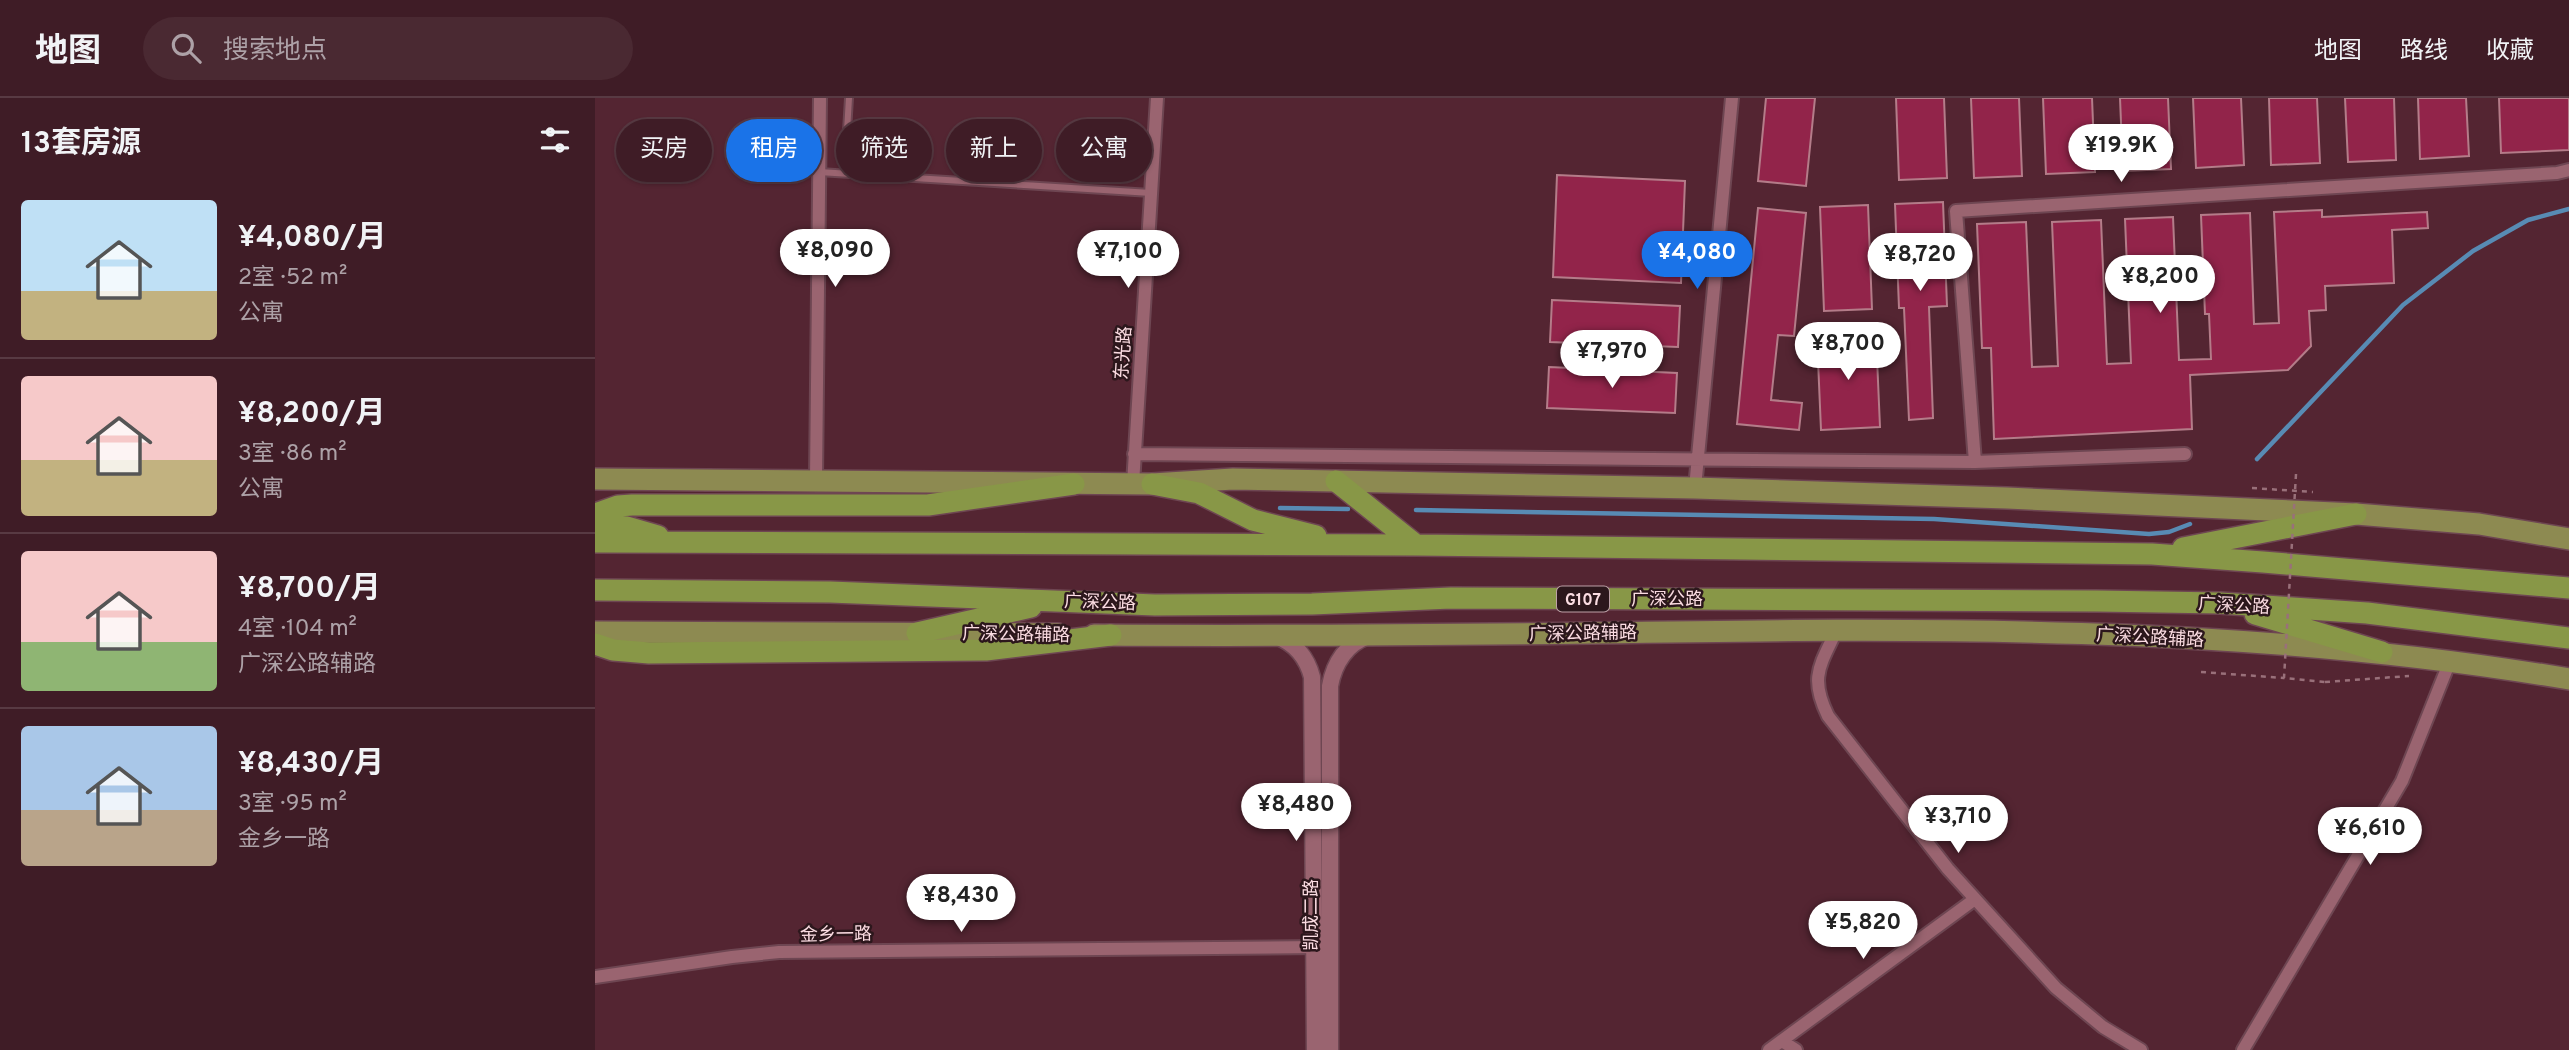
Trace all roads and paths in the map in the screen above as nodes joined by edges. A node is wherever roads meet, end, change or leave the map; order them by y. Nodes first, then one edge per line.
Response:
1 (820, 98) edge
2 (849, 98) edge
3 (1157, 98) edge
4 (1732, 98) edge
5 (820, 119) edge
6 (848, 119) edge
7 (2569, 170) edge
8 (932, 178) edge
9 (819, 182) edge
10 (1151, 193) junction
11 (1134, 454) junction
12 (2185, 454) dead end
13 (1697, 461) junction
14 (1975, 462) junction
15 (2296, 474) dead end
16 (595, 479) edge
17 (816, 481) junction
18 (1336, 481) junction
19 (1074, 484) junction
20 (1142, 484) junction
21 (1695, 488) junction
22 (2252, 488) dead end
23 (2295, 490) junction
24 (595, 514) edge
25 (2355, 514) junction
26 (595, 525) edge
27 (2569, 539) edge
28 (677, 541) junction
29 (595, 542) edge
30 (1370, 545) junction
31 (1416, 545) junction
32 (2153, 554) junction
33 (2569, 589) edge
34 (595, 590) edge
35 (1059, 601) junction
36 (2220, 603) junction
37 (1837, 629) junction
38 (595, 632) edge
39 (917, 633) junction
40 (1375, 634) junction
41 (1111, 635) junction
42 (1271, 635) junction
43 (2569, 638) edge
44 (595, 644) edge
45 (2382, 652) junction
46 (2450, 661) junction
47 (2201, 672) dead end
48 (2420, 676) dead end
49 (2284, 678) junction
50 (2569, 679) edge
51 (1975, 898) junction
52 (1323, 947) junction
53 (595, 976) edge
54 (1783, 1041) junction
55 (1315, 1050) edge
56 (1330, 1050) edge
57 (1769, 1050) edge
58 (1796, 1050) edge
59 (2141, 1050) edge
60 (2243, 1050) edge

1 - 5 street
2 - 6 lane
3 - 10 street, 东光路
4 - 13 street
7 - 14 street
8 - 10 lane
9 - 17 street
10 - 11 street, 东光路
11 - 13 street
11 - 20 street, 东光路
12 - 14 street
13 - 14 street
13 - 21 street
15 - 23 path, bridge
16 - 17 main road
17 - 19 main road
18 - 20 main road
18 - 21 main road
18 - 31 highway
19 - 20 main road
19 - 24 highway
20 - 30 highway
21 - 25 main road
22 - 23 path
23 - 49 path, bridge
25 - 27 main road
25 - 32 highway
26 - 28 highway
28 - 29 highway
28 - 30 highway
30 - 31 highway
31 - 32 highway
32 - 33 highway
34 - 35 highway, 广深公路 / G107
35 - 36 highway, 广深公路 / G107
35 - 39 highway
36 - 43 highway, 广深公路 / G107
36 - 45 highway
37 - 40 main road, 广深公路辅路
37 - 45 main road, 广深公路辅路
37 - 51 street
38 - 39 main road, 广深公路辅路
39 - 41 main road, 广深公路辅路
40 - 42 main road, 广深公路辅路
40 - 52 street, 凯成二路
41 - 42 main road, 广深公路辅路
41 - 44 highway
42 - 52 street, 凯成二路
45 - 46 main road, 广深公路辅路
46 - 50 main road, 广深公路辅路
46 - 60 street
47 - 49 path
48 - 49 path, bridge
51 - 54 street
51 - 59 street
52 - 53 street, 金乡一路
52 - 55 street, 凯成二路
52 - 56 street, 凯成二路
54 - 57 street
54 - 58 street

